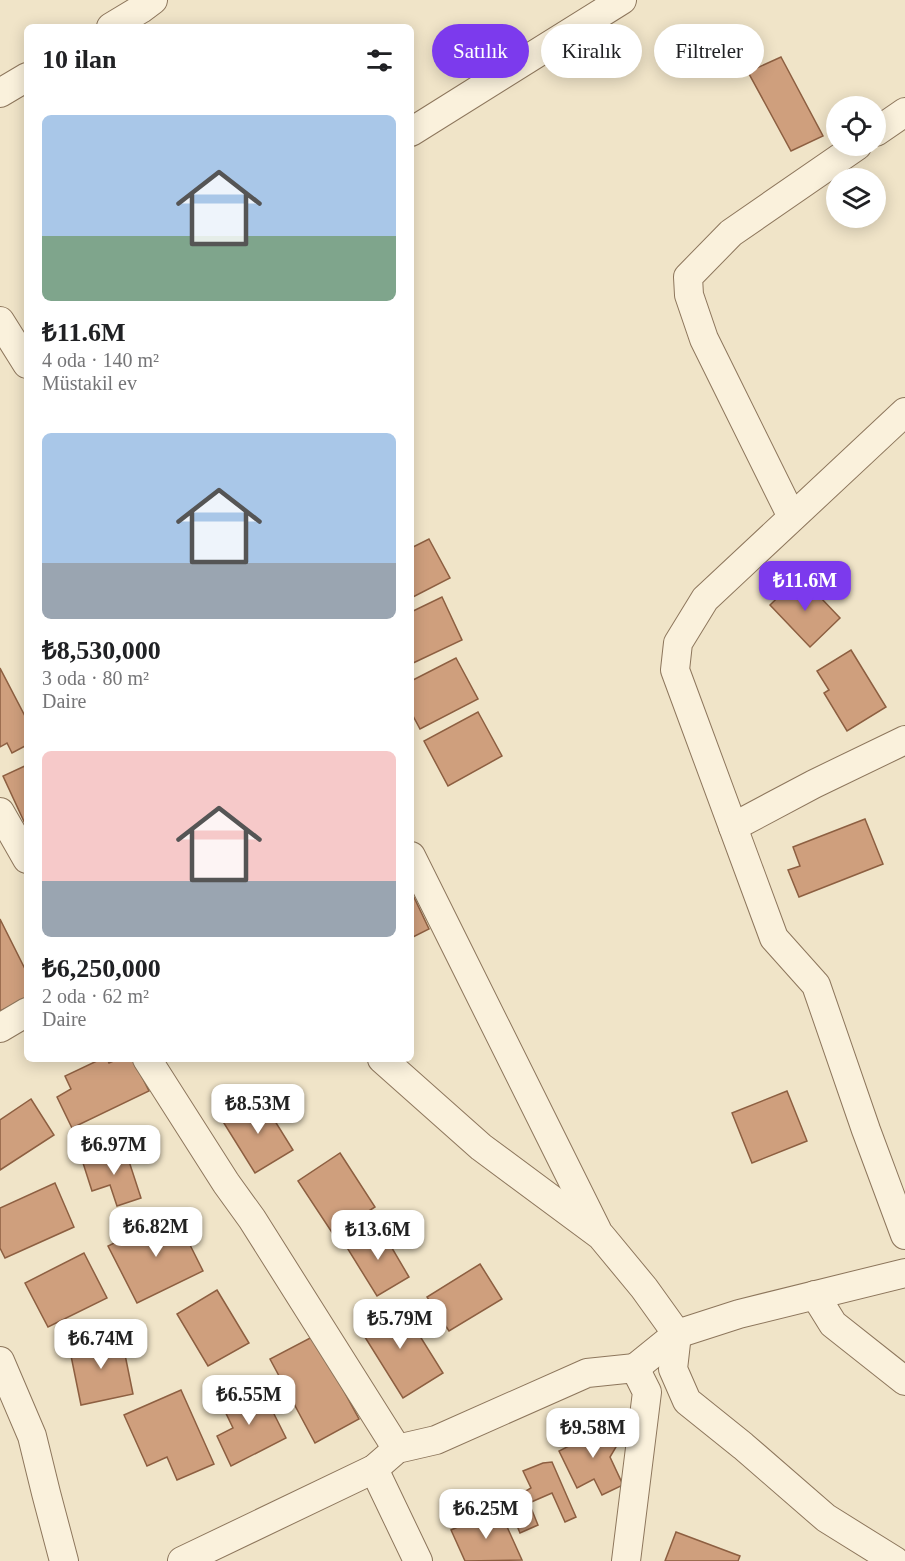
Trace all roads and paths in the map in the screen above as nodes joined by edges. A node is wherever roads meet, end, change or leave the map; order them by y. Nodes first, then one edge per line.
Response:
1 (153, 0) edge
2 (622, 0) edge
3 (116, 24) edge
4 (24, 79) edge
5 (0, 93) edge
6 (905, 112) edge
7 (886, 125) edge
8 (414, 130) edge
9 (843, 156) edge
10 (0, 321) edge
11 (24, 359) edge
12 (905, 412) edge
13 (792, 518) junction
14 (905, 740) edge
15 (0, 812) edge
16 (733, 827) junction
17 (24, 855) edge
18 (414, 862) edge
19 (24, 1014) edge
20 (0, 1028) edge
21 (149, 1062) edge
22 (385, 1062) edge
23 (905, 1235) edge
24 (601, 1236) junction
25 (905, 1273) edge
26 (815, 1295) junction
27 (677, 1334) junction
28 (0, 1361) edge
29 (635, 1368) junction
30 (905, 1381) edge
31 (397, 1449) junction
32 (374, 1469) junction
33 (64, 1561) edge
34 (182, 1561) edge
35 (418, 1561) edge
36 (626, 1561) edge
37 (895, 1561) edge

1 - 3 street
2 - 8 street
4 - 5 street
6 - 7 street
9 - 13 street
10 - 11 street
12 - 13 street
13 - 16 street
14 - 16 street
15 - 17 street
16 - 23 street
18 - 24 street
19 - 20 street
21 - 31 street
22 - 24 street
24 - 27 street
25 - 26 street
26 - 27 street
26 - 30 street
27 - 29 street
27 - 37 street
28 - 33 street
29 - 31 street
29 - 36 street
31 - 32 street
32 - 34 street
32 - 35 street

